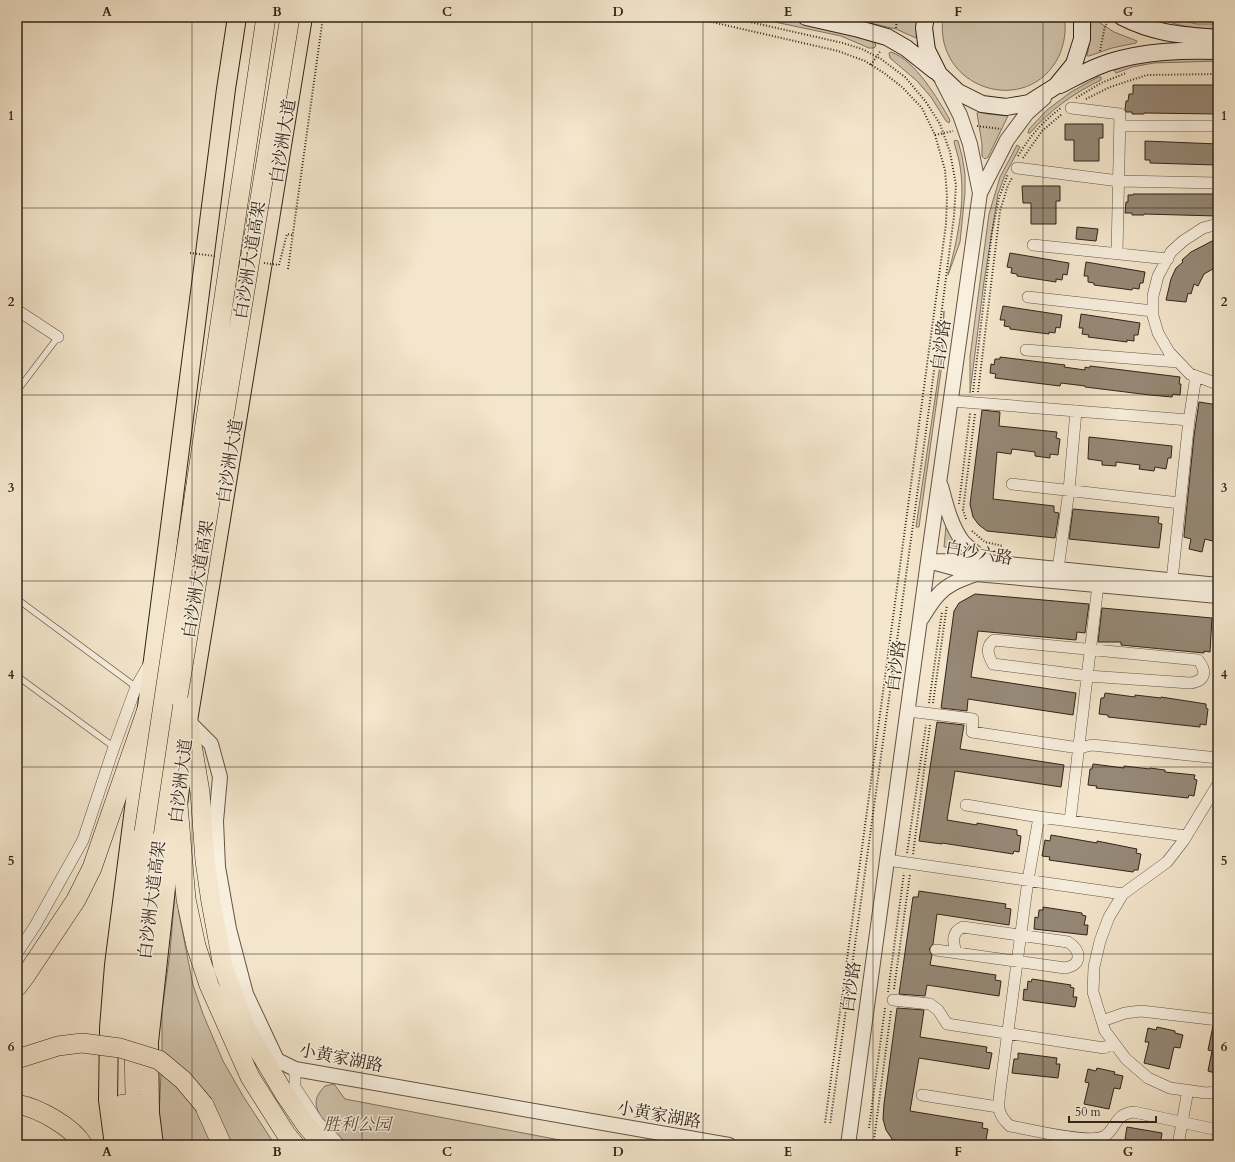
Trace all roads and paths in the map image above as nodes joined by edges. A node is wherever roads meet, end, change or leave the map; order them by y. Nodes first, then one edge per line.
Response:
1 (237, 17) edge
2 (266, 17) edge
3 (323, 17) edge
4 (690, 17) edge
5 (728, 17) edge
6 (806, 17) edge
7 (926, 17) edge
8 (1082, 17) edge
9 (1122, 17) edge
10 (1179, 17) edge
11 (300, 20) edge
12 (1218, 20) edge
13 (1218, 38) edge
14 (1218, 51) edge
15 (939, 74) junction
16 (1218, 74) edge
17 (1056, 86) junction
18 (1071, 108) junction
19 (1120, 126) junction
20 (1218, 126) edge
21 (965, 129) junction
22 (943, 134) junction
23 (1012, 134) junction
24 (935, 135) junction
25 (1033, 144) junction
26 (1017, 168) junction
27 (1119, 181) junction
28 (1218, 183) edge
29 (980, 193) junction
30 (1218, 224) edge
31 (293, 235) junction
32 (1033, 245) dead end
33 (1117, 253) junction
34 (1168, 259) junction
35 (280, 265) dead end
36 (288, 269) dead end
37 (1028, 297) dead end
38 (17, 310) edge
39 (1153, 311) junction
40 (58, 337) joint
41 (1026, 350) dead end
42 (1178, 362) junction
43 (1196, 376) junction
44 (1218, 384) edge
45 (17, 391) edge
46 (951, 401) junction
47 (976, 403) junction
48 (1076, 411) junction
49 (1189, 420) junction
50 (940, 481) junction
51 (1012, 484) dead end
52 (1069, 490) junction
53 (1180, 503) junction
54 (967, 522) dead end
55 (969, 529) dead end
56 (1004, 546) dead end
57 (928, 561) junction
58 (987, 562) junction
59 (1058, 569) junction
60 (976, 574) junction
61 (1172, 580) junction
62 (1098, 585) junction
63 (1218, 585) edge
64 (1218, 596) edge
65 (17, 599) edge
66 (947, 603) dead end
67 (920, 620) junction
68 (1091, 650) junction
69 (153, 658) junction
70 (17, 676) edge
71 (1088, 676) junction
72 (136, 687) junction
73 (146, 709) junction
74 (908, 711) junction
75 (932, 714) junction
76 (188, 721) junction
77 (114, 747) junction
78 (1079, 748) junction
79 (1218, 758) edge
80 (1218, 784) edge
81 (966, 805) dead end
82 (178, 806) junction
83 (1039, 817) junction
84 (1070, 821) junction
85 (1186, 836) junction
86 (886, 860) junction
87 (911, 863) junction
88 (1028, 880) junction
89 (1123, 894) junction
90 (1021, 935) junction
91 (936, 950) dead end
92 (17, 953) edge
93 (956, 953) junction
94 (1017, 962) junction
95 (17, 987) edge
96 (893, 1000) junction
97 (1218, 1020) edge
98 (1102, 1021) junction
99 (1007, 1033) junction
100 (1114, 1044) junction
101 (17, 1059) edge
102 (295, 1069) junction
103 (1188, 1090) junction
104 (1218, 1092) edge
105 (922, 1095) dead end
106 (17, 1104) edge
107 (998, 1108) junction
108 (1182, 1122) junction
109 (825, 1123) dead end
110 (830, 1125) dead end
111 (1218, 1130) edge
112 (874, 1140) dead end
113 (83, 1145) edge
114 (114, 1145) edge
115 (124, 1145) edge
116 (138, 1145) edge
117 (154, 1145) edge
118 (222, 1145) edge
119 (295, 1145) edge
120 (323, 1145) edge
121 (340, 1145) edge
122 (729, 1145) edge
123 (848, 1145) edge
124 (1178, 1145) edge

1 - 69 main road
2 - 115 highway, 白沙洲大道高架, bridge
3 - 31 path
4 - 24 path
5 - 22 path
6 - 15 main road
7 - 15 main road
8 - 17 main road
9 - 13 main road
10 - 12 path
11 - 76 main road, 白沙洲大道
11 - 116 highway, 白沙洲大道高架, bridge
14 - 17 main road
15 - 17 main road
15 - 21 street
16 - 18 path
17 - 23 street
18 - 19 street
18 - 25 path
19 - 20 street
19 - 27 street
21 - 22 path
21 - 23 path
21 - 29 street
22 - 24 path
22 - 110 path
23 - 25 path
23 - 29 street
24 - 109 path
25 - 26 path
26 - 27 street
26 - 47 path
27 - 28 street
27 - 33 street
29 - 46 street, 白沙路
30 - 34 street
31 - 35 path
31 - 36 path
32 - 33 street
33 - 34 street
34 - 39 street
37 - 39 street
38 - 40 street
39 - 42 street
40 - 45 lane
41 - 42 street
42 - 43 street
43 - 44 street
43 - 49 street
46 - 47 street
46 - 50 street, 白沙路
47 - 48 street
47 - 54 path
48 - 49 street
48 - 52 street
49 - 53 street
50 - 57 street, 白沙路
50 - 58 street
51 - 52 street
52 - 53 street
52 - 59 street
53 - 61 street
55 - 56 path
57 - 58 street, 白沙六路
57 - 60 street, 白沙六路
57 - 67 street, 白沙路
58 - 59 street, 白沙六路
59 - 61 street, 白沙六路
60 - 62 street, 白沙六路
60 - 67 street
61 - 63 street, 白沙六路
62 - 64 street, 白沙六路
62 - 68 street
65 - 72 lane
66 - 75 path
67 - 74 street, 白沙路
68 - 71 street
68 - 71 street
68 - 71 street
69 - 72 street
69 - 73 main road
70 - 77 lane
71 - 78 street
72 - 77 street
73 - 95 highway
73 - 114 main road
74 - 75 street
74 - 86 street, 白沙路
75 - 78 street
75 - 87 path
76 - 82 main road, 白沙洲大道
76 - 102 street, 小黄家湖路
76 - 120 highway
77 - 92 street
78 - 79 street
78 - 84 street
80 - 85 street
81 - 83 street
82 - 117 main road, 白沙洲大道
82 - 119 highway
83 - 84 street
83 - 88 street
84 - 85 street
85 - 89 street
86 - 87 street
86 - 123 street, 白沙路
87 - 88 street
87 - 96 path
88 - 89 street
88 - 90 street
89 - 98 street
90 - 93 street
90 - 94 street
90 - 94 street
91 - 93 street
93 - 94 street
94 - 99 street
96 - 99 street
96 - 112 path
97 - 98 street
98 - 100 street
99 - 100 street
99 - 107 street
100 - 103 street
101 - 118 highway, bridge
102 - 121 street
102 - 122 street, 小黄家湖路
103 - 104 street
103 - 108 street
105 - 107 street
106 - 113 highway
107 - 108 street
108 - 111 street
108 - 124 street

